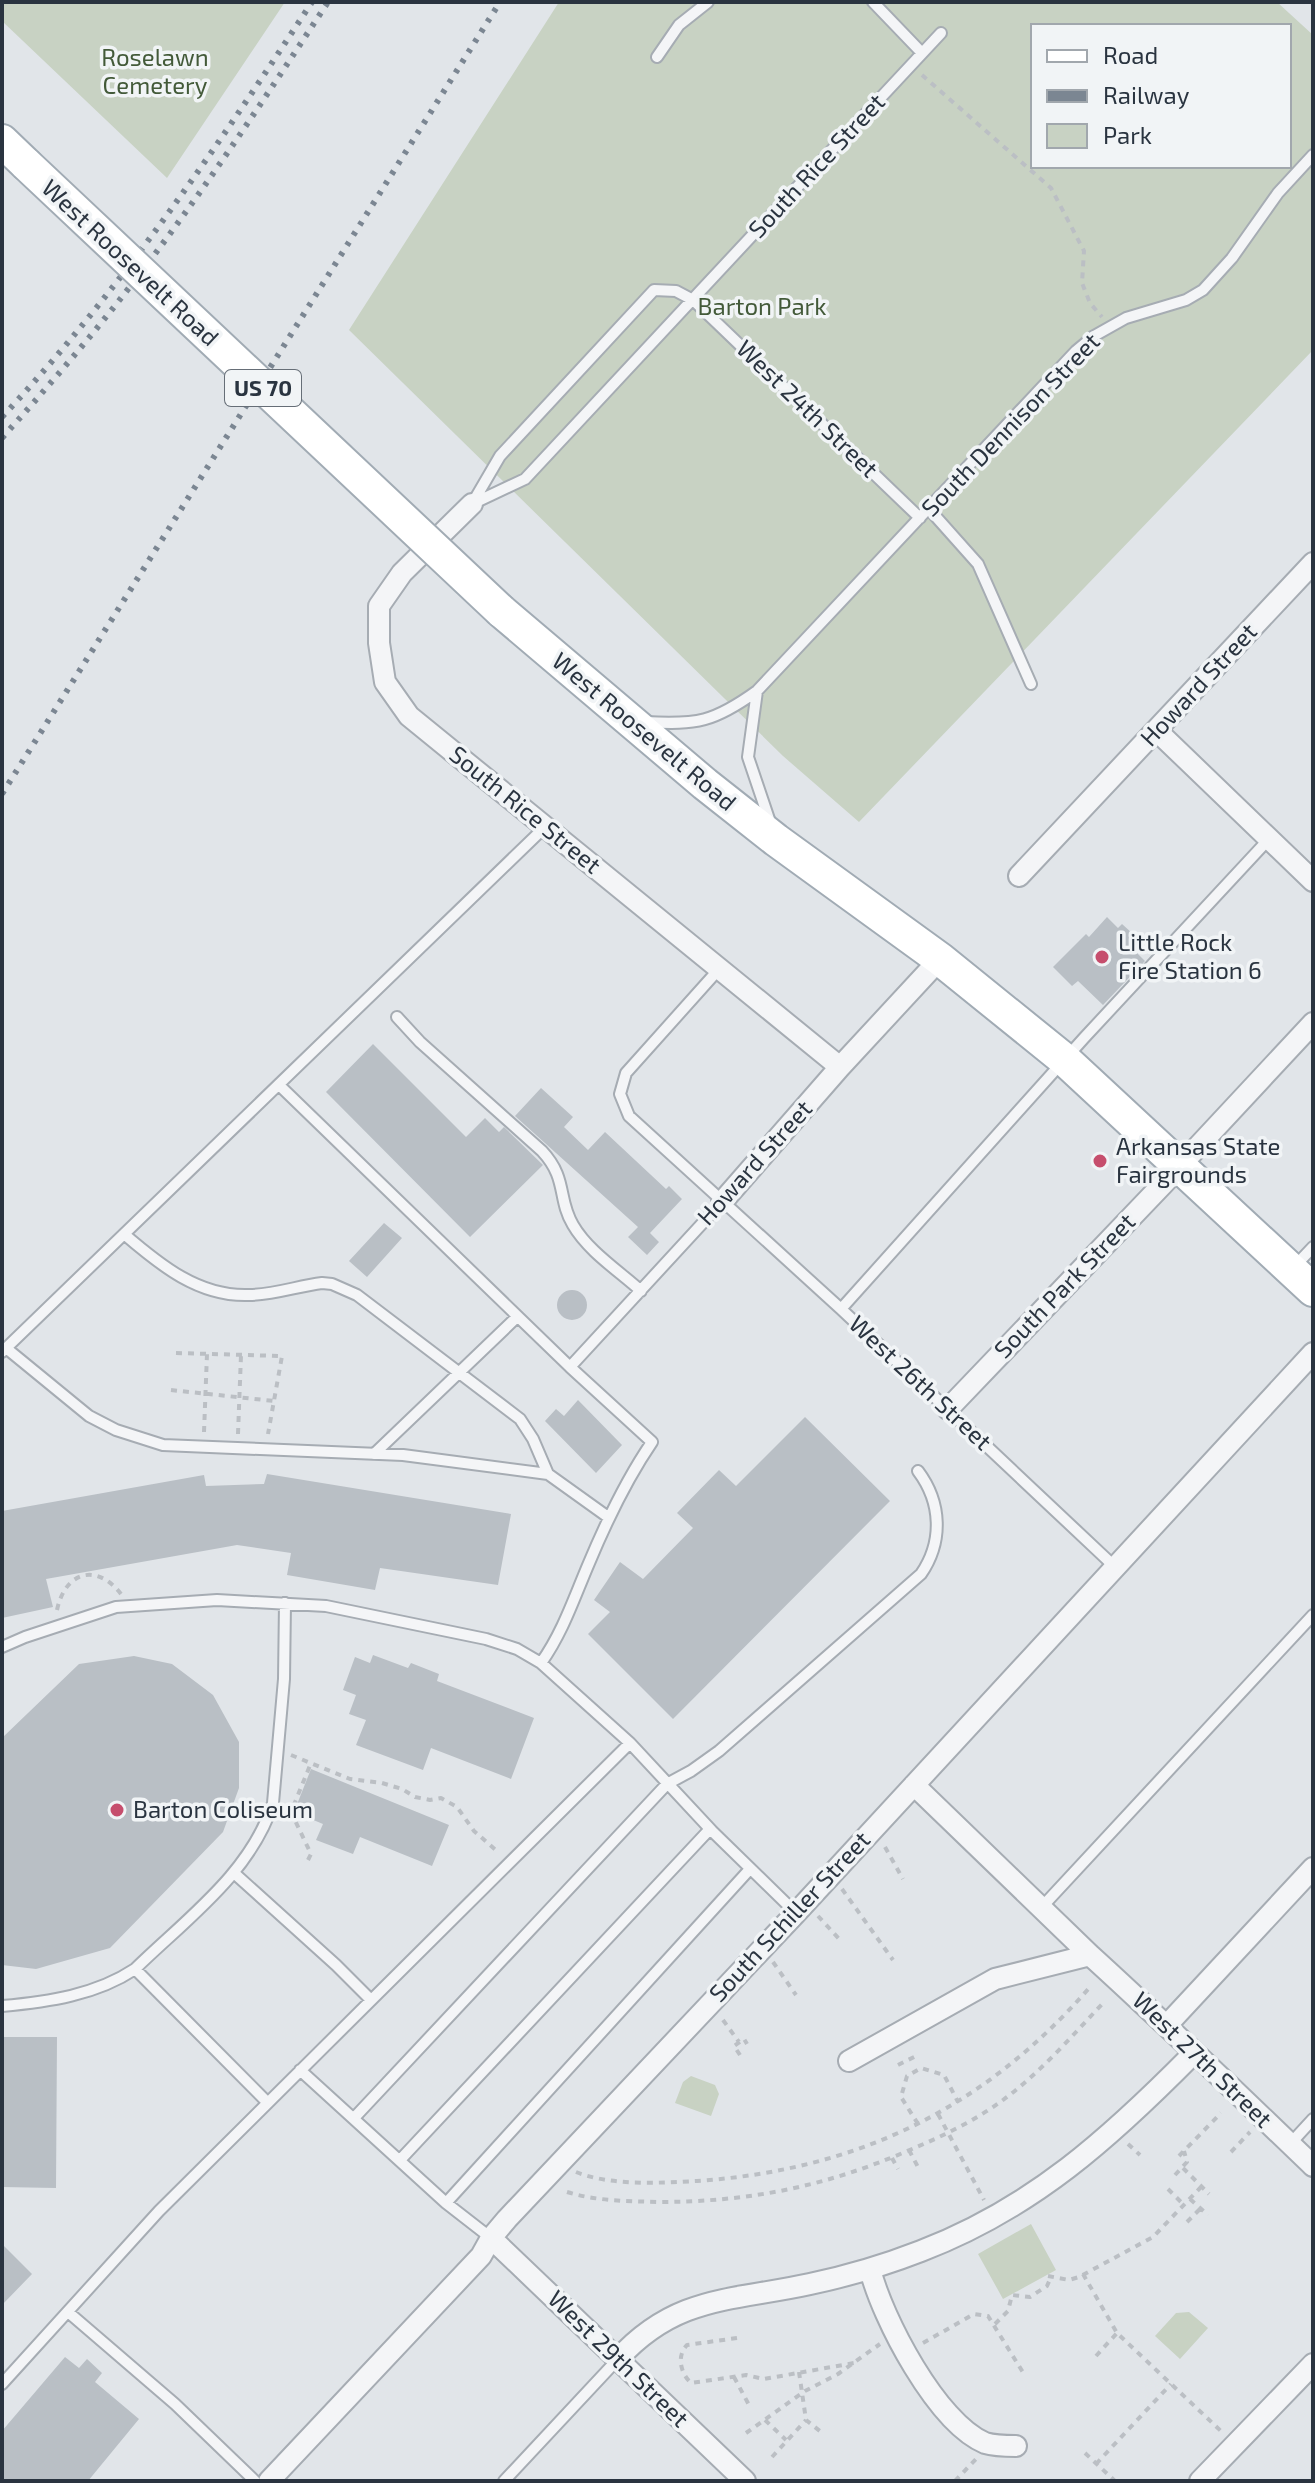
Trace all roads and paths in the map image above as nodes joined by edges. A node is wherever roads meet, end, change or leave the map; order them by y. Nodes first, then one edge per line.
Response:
1 (708, 2) edge
2 (873, 2) edge
3 (941, 33) dead end
4 (922, 53) junction
5 (657, 57) dead end
6 (911, 65) junction
7 (2, 141) edge
8 (1313, 155) edge
9 (693, 300) junction
10 (1109, 326) junction
11 (472, 504) junction
12 (929, 509) junction
13 (920, 518) junction
14 (1313, 563) edge
15 (1031, 684) dead end
16 (757, 691) junction
17 (628, 721) junction
18 (1157, 731) junction
19 (545, 827) junction
20 (1269, 839) junction
21 (776, 840) junction
22 (1019, 876) dead end
23 (1313, 881) edge
24 (940, 959) junction
25 (720, 968) junction
26 (397, 1017) dead end
27 (1313, 1023) edge
28 (1065, 1060) junction
29 (840, 1067) junction
30 (279, 1085) junction
31 (1181, 1166) junction
32 (722, 1202) junction
33 (124, 1234) junction
34 (1306, 1269) edge
35 (641, 1291) junction
36 (841, 1309) junction
37 (517, 1317) junction
38 (4, 1350) edge
39 (176, 1353) dead end
40 (1313, 1353) edge
41 (207, 1354) junction
42 (241, 1355) junction
43 (570, 1367) junction
44 (459, 1372) junction
45 (171, 1390) dead end
46 (206, 1394) junction
47 (240, 1398) junction
48 (274, 1401) junction
49 (948, 1409) junction
50 (204, 1447) junction
51 (238, 1448) junction
52 (265, 1449) junction
53 (374, 1454) junction
54 (918, 1471) dead end
55 (548, 1474) junction
56 (608, 1517) junction
57 (1115, 1567) junction
58 (285, 1603) junction
59 (130, 1606) junction
60 (1313, 1615) edge
61 (53, 1628) junction
62 (2, 1647) edge
63 (541, 1663) junction
64 (630, 1743) junction
65 (278, 1750) junction
66 (311, 1763) junction
67 (667, 1784) junction
68 (914, 1785) junction
69 (875, 1827) junction
70 (710, 1829) junction
71 (308, 1860) dead end
72 (510, 1862) junction
73 (1313, 1868) edge
74 (750, 1869) junction
75 (234, 1873) junction
76 (832, 1874) junction
77 (903, 1879) dead end
78 (800, 1908) junction
79 (1041, 1908) junction
80 (841, 1941) dead end
81 (762, 1947) junction
82 (1090, 1955) junction
83 (893, 1960) dead end
84 (135, 1969) junction
85 (1090, 1987) dead end
86 (796, 1995) dead end
87 (371, 2000) junction
88 (1104, 2002) dead end
89 (2, 2006) edge
90 (726, 2023) dead end
91 (1167, 2025) junction
92 (739, 2042) junction
93 (747, 2044) dead end
94 (1193, 2054) junction
95 (740, 2055) dead end
96 (918, 2055) dead end
97 (908, 2060) junction
98 (849, 2061) dead end
99 (898, 2065) dead end
100 (300, 2070) junction
101 (915, 2072) junction
102 (267, 2102) junction
103 (958, 2102) junction
104 (1221, 2113) dead end
105 (938, 2114) junction
106 (354, 2118) junction
107 (1263, 2118) junction
108 (1313, 2119) edge
109 (918, 2124) junction
110 (948, 2133) junction
111 (1129, 2144) dead end
112 (1290, 2144) junction
113 (909, 2150) junction
114 (1184, 2151) junction
115 (1231, 2152) dead end
116 (1140, 2155) dead end
117 (1179, 2156) dead end
118 (892, 2158) junction
119 (400, 2160) junction
120 (559, 2165) junction
121 (1313, 2166) edge
122 (1183, 2168) junction
123 (898, 2169) dead end
124 (920, 2171) dead end
125 (1175, 2175) dead end
126 (1201, 2187) junction
127 (1168, 2189) dead end
128 (567, 2192) dead end
129 (1209, 2194) dead end
130 (981, 2195) dead end
131 (1190, 2199) junction
132 (446, 2203) junction
133 (1184, 2205) junction
134 (1201, 2208) junction
135 (1208, 2215) dead end
136 (1187, 2222) dead end
137 (491, 2238) junction
138 (870, 2269) junction
139 (1083, 2274) junction
140 (68, 2312) junction
141 (962, 2313) dead end
142 (966, 2319) junction
143 (995, 2324) junction
144 (1117, 2333) junction
145 (737, 2338) dead end
146 (873, 2350) dead end
147 (904, 2353) junction
148 (1096, 2356) dead end
149 (618, 2359) junction
150 (854, 2363) junction
151 (1313, 2364) edge
152 (799, 2372) junction
153 (1024, 2374) dead end
154 (734, 2377) junction
155 (2, 2384) edge
156 (1171, 2384) junction
157 (802, 2393) junction
158 (749, 2405) dead end
159 (765, 2420) junction
160 (806, 2420) junction
161 (821, 2432) dead end
162 (746, 2433) dead end
163 (787, 2441) junction
164 (1236, 2444) junction
165 (1016, 2446) dead end
166 (1085, 2453) dead end
167 (772, 2457) dead end
168 (974, 2462) dead end
169 (1096, 2464) junction
170 (742, 2480) edge
171 (255, 2481) edge
172 (269, 2481) edge
173 (504, 2481) edge
174 (955, 2481) edge
175 (1115, 2481) edge
176 (1200, 2481) edge

1 - 5 lane
2 - 4 lane
3 - 4 lane, South Rice Street
4 - 6 lane, South Rice Street
6 - 9 lane, South Rice Street
6 - 10 path
7 - 17 main road, West Roosevelt Road / US 70, bridge
8 - 10 lane, South Dennison Street
9 - 11 lane, South Rice Street
9 - 11 lane, South Rice Street
9 - 13 lane, West 24th Street
10 - 12 lane, South Dennison Street
11 - 19 street, South Rice Street
12 - 13 lane, South Dennison Street
12 - 15 lane
13 - 16 lane, South Dennison Street
14 - 18 street, Howard Street
16 - 17 lane, South Dennison Street
16 - 21 lane
17 - 21 main road, West Roosevelt Road / US 70
18 - 20 street
18 - 22 street, Howard Street
19 - 25 street, South Rice Street
19 - 30 lane
20 - 23 street
20 - 28 lane
21 - 24 main road, West Roosevelt Road / US 70
24 - 28 main road, West Roosevelt Road / US 70
24 - 29 street, Howard Street
25 - 29 street, South Rice Street
25 - 32 lane, West 26th Street
26 - 35 lane
27 - 31 street, South Park Street
28 - 31 main road, West Roosevelt Road / US 70
28 - 36 lane
29 - 32 street, Howard Street
30 - 33 lane
30 - 37 lane
31 - 34 main road, West Roosevelt Road / US 70
31 - 49 street, South Park Street
32 - 35 lane, Howard Street
32 - 36 lane, West 26th Street
33 - 38 lane
33 - 44 lane
35 - 43 lane, Howard Street
36 - 49 lane, West 26th Street
37 - 43 lane
37 - 44 lane
38 - 50 lane
39 - 41 path
40 - 57 street, South Schiller Street
41 - 42 path
41 - 46 path
42 - 47 path
42 - 48 path
43 - 56 lane
44 - 53 lane
44 - 55 lane
45 - 46 path
46 - 47 path
46 - 50 path
47 - 48 path
47 - 51 path
48 - 52 path
49 - 57 lane, West 26th Street
50 - 51 lane
51 - 52 lane
52 - 53 lane
53 - 55 lane
54 - 67 lane
55 - 56 lane
56 - 63 lane
57 - 68 street, South Schiller Street
58 - 59 lane
58 - 63 lane
58 - 65 lane
59 - 61 lane
59 - 61 path
60 - 79 lane
61 - 62 lane
63 - 64 lane
64 - 67 lane
64 - 72 lane
65 - 66 path
65 - 75 lane
66 - 71 path
66 - 72 path
67 - 70 lane
67 - 106 lane
68 - 69 street, South Schiller Street
68 - 79 street, West 27th Street
69 - 76 street, South Schiller Street
69 - 77 path
70 - 74 lane
70 - 119 lane
72 - 87 lane
73 - 91 street
74 - 78 lane
74 - 132 lane
75 - 84 lane
75 - 87 lane
76 - 78 street, South Schiller Street
76 - 83 path
78 - 80 path
78 - 81 street, South Schiller Street
79 - 82 street, West 27th Street
81 - 86 path
81 - 120 street, South Schiller Street
82 - 91 street, West 27th Street
82 - 98 street
84 - 89 lane
84 - 102 lane
85 - 103 path
87 - 100 lane
88 - 110 path
90 - 92 path
91 - 94 street, West 27th Street
92 - 93 path
92 - 95 path
94 - 107 street, West 27th Street
94 - 138 street
96 - 97 path
97 - 99 path
97 - 101 path
100 - 102 lane
100 - 106 lane
101 - 103 path
101 - 109 path
102 - 140 lane
103 - 105 path
104 - 114 path
105 - 109 path
105 - 110 path
106 - 119 lane
107 - 112 street, West 27th Street
107 - 115 path
108 - 112 lane
109 - 120 path
110 - 113 path
110 - 130 path
111 - 116 path
112 - 121 street, West 27th Street
113 - 118 path
113 - 124 path
114 - 117 path
114 - 122 path
118 - 123 path
118 - 128 path
119 - 132 lane
120 - 137 street, South Schiller Street
122 - 125 path
122 - 126 path
126 - 129 path
126 - 131 path
127 - 133 path
131 - 133 path
131 - 134 path
132 - 137 lane
133 - 139 path
134 - 135 path
134 - 136 path
137 - 149 street, West 29th Street
137 - 172 street, South Schiller Street
138 - 147 street
138 - 149 street
139 - 143 path
139 - 144 path
140 - 155 lane
140 - 171 lane
141 - 142 path
142 - 143 path
142 - 147 path
143 - 153 path
144 - 148 path
144 - 156 path
145 - 154 path
146 - 150 path
147 - 165 street
149 - 170 street, West 29th Street
149 - 173 lane
150 - 152 path
150 - 157 path
151 - 164 street
152 - 154 path
152 - 157 path
154 - 158 path
156 - 164 path
156 - 169 path
157 - 159 path
157 - 160 path
159 - 162 path
159 - 163 path
160 - 161 path
160 - 163 path
163 - 167 path
164 - 176 street
166 - 169 path
168 - 174 path
169 - 175 path

